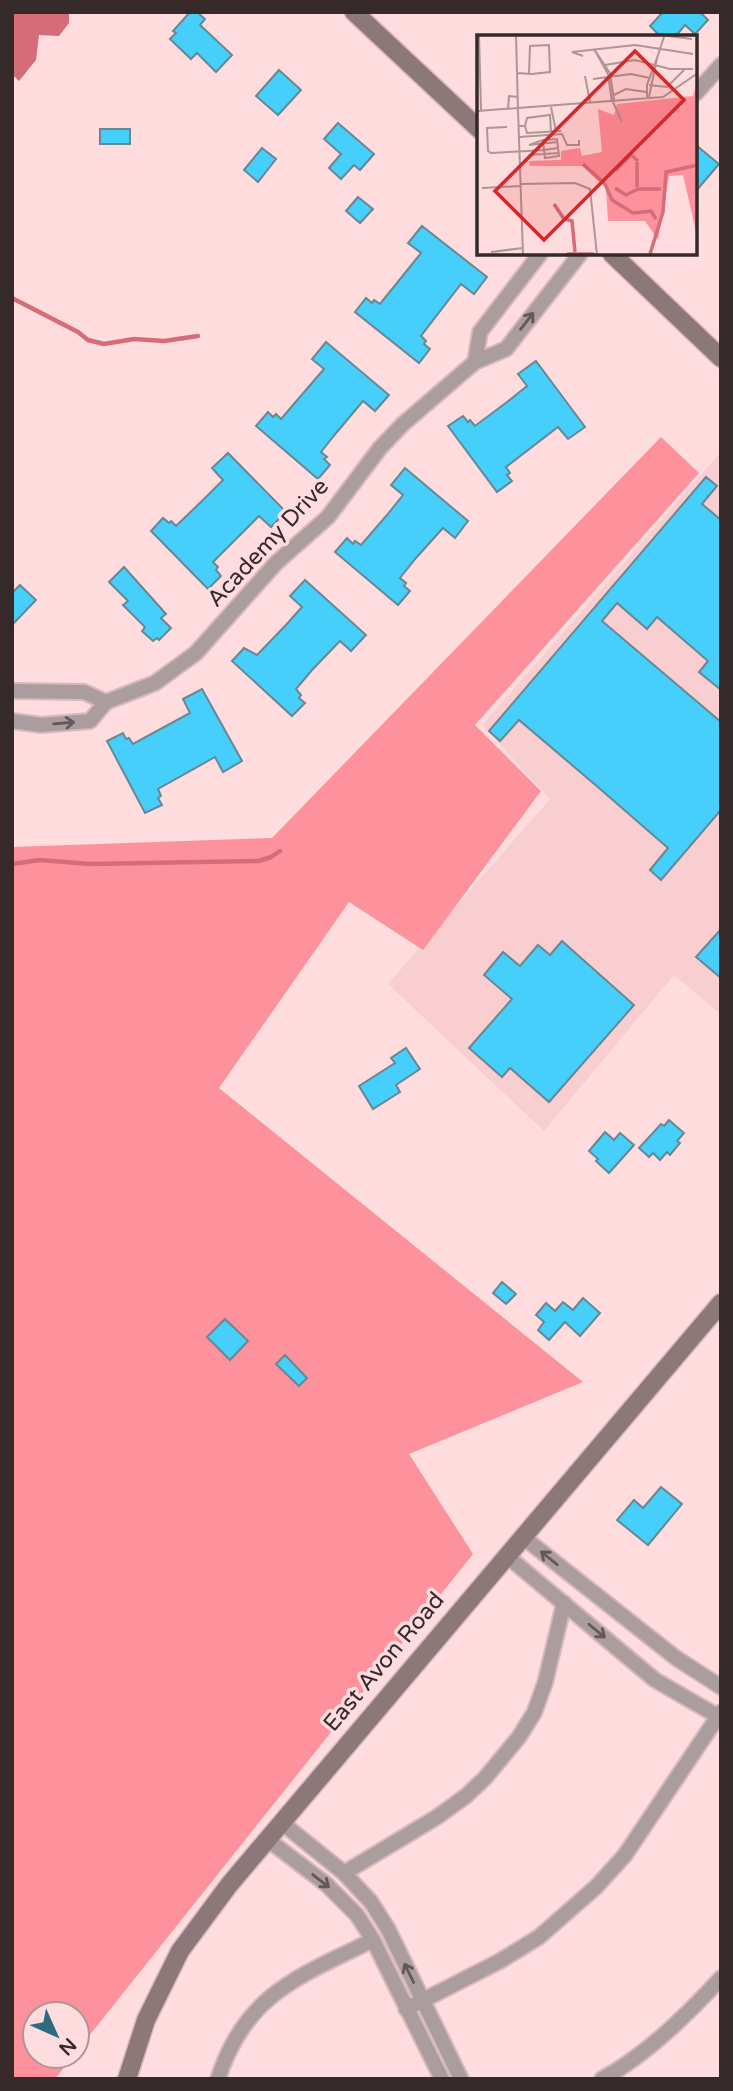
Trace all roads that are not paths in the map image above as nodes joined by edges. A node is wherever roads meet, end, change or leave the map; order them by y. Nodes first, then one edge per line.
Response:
1 (354, 12) edge
2 (721, 65) edge
3 (698, 91) edge
4 (477, 127) edge
5 (538, 256) edge
6 (578, 256) edge
7 (614, 256) edge
8 (721, 358) edge
9 (475, 362) junction
10 (12, 691) edge
11 (107, 702) junction
12 (12, 720) edge
13 (721, 1303) edge
14 (523, 1537) junction
15 (507, 1556) junction
16 (564, 1603) junction
17 (721, 1687) edge
18 (720, 1715) edge
19 (281, 1822) junction
20 (267, 1839) junction
21 (344, 1872) junction
22 (373, 1940) junction
23 (721, 1978) edge
24 (422, 2001) junction
25 (406, 2009) junction
26 (127, 2079) edge
27 (218, 2079) edge
28 (442, 2079) edge
29 (461, 2079) edge
30 (602, 2079) edge

1 - 4 main road
2 - 3 street
5 - 9 street
9 -> 6 street, Academy Drive
7 - 8 main road
9 - 11 street, Academy Drive
10 - 11 street
12 -> 11 street, Academy Drive
13 - 14 main road, East Avon Road
14 - 15 main road, East Avon Road
17 -> 14 street
15 - 16 street
15 - 19 main road, East Avon Road
16 -> 18 street
16 - 21 street
18 - 24 street
19 - 20 main road, East Avon Road
19 - 21 street
20 -> 22 street
20 - 26 main road, East Avon Road
24 -> 21 street
22 - 25 street
22 - 27 street
23 - 30 street
24 - 25 street
24 - 29 street
25 - 28 street

